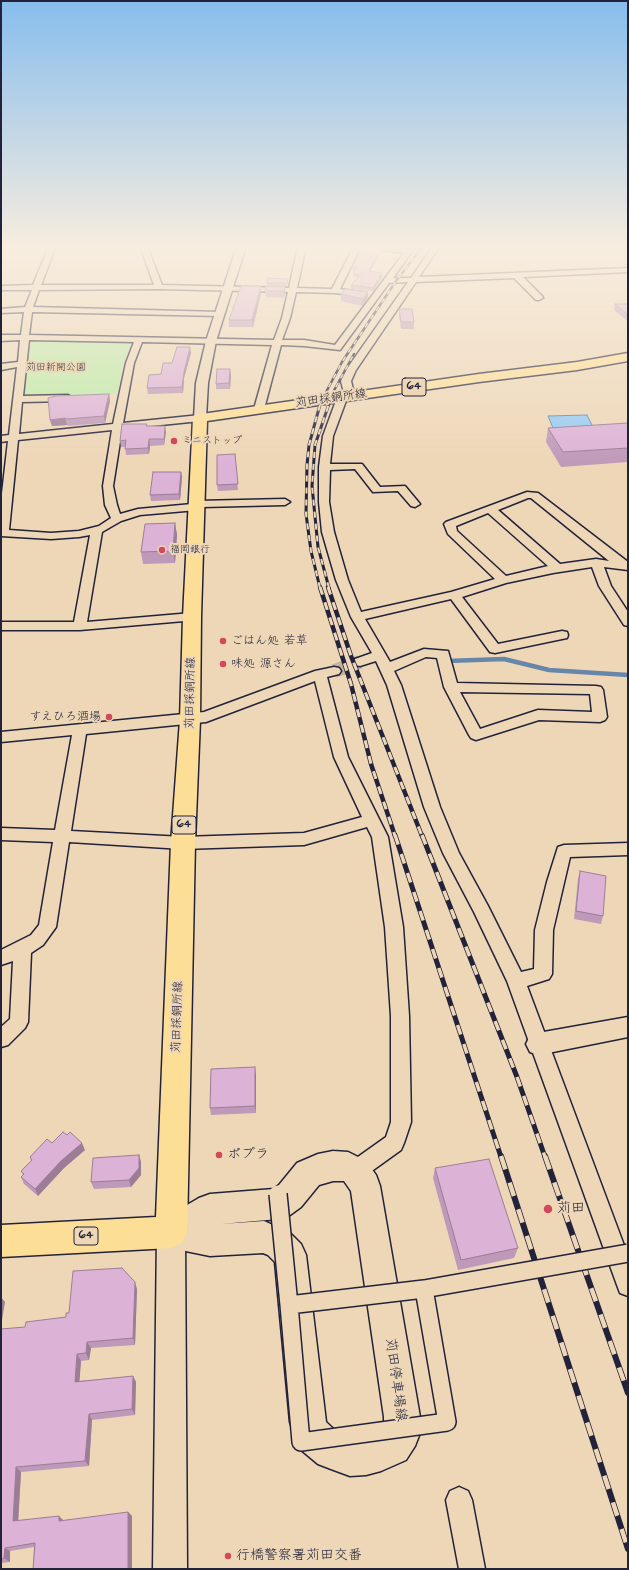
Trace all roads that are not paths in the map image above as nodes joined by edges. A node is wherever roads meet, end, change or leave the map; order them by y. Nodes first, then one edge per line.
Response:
1 (27, 319) edge
2 (218, 319) edge
3 (286, 319) edge
4 (359, 319) edge
5 (387, 319) edge
6 (25, 337) junction
7 (1, 338) edge
8 (139, 340) junction
9 (211, 341) junction
10 (278, 343) junction
11 (628, 357) edge
12 (22, 364) junction
13 (1, 367) edge
14 (78, 397) edge
15 (347, 397) junction
16 (18, 399) junction
17 (259, 410) junction
18 (200, 418) junction
19 (118, 427) junction
20 (14, 438) junction
21 (1, 439) edge
22 (324, 467) junction
23 (285, 502) dead end
24 (415, 504) dead end
25 (197, 506) junction
26 (490, 509) junction
27 (117, 519) junction
28 (96, 530) junction
29 (2, 533) edge
30 (596, 563) junction
31 (625, 566) edge
32 (557, 568) junction
33 (503, 580) junction
34 (454, 595) junction
35 (192, 617) junction
36 (357, 617) junction
37 (628, 622) edge
38 (1, 626) edge
39 (80, 626) junction
40 (562, 635) dead end
41 (360, 662) tunnel mouth
42 (383, 662) junction
43 (451, 687) junction
44 (190, 720) junction
45 (80, 730) junction
46 (1, 737) edge
47 (371, 820) junction
48 (1, 834) edge
49 (62, 836) junction
50 (183, 843) junction
51 (628, 849) edge
52 (22, 950) junction
53 (1, 958) edge
54 (516, 981) junction
55 (628, 1027) edge
56 (1, 1040) edge
57 (538, 1044) junction
58 (355, 1171) junction
59 (278, 1194) dead end
60 (170, 1232) junction
61 (1, 1241) edge
62 (628, 1252) edge
63 (628, 1285) edge
64 (424, 1289) junction
65 (289, 1305) junction
66 (459, 1500) dead end
67 (170, 1569) edge
68 (472, 1569) edge

1 - 6 street
2 - 9 street
3 - 10 street
4 - 10 street
5 - 15 street
6 - 7 street
6 - 8 street
6 - 12 street
8 - 9 street
8 - 19 street
9 - 10 street
9 - 18 street
10 - 17 street
11 - 15 main road, 苅田採銅所線 / 64
12 - 13 street
12 - 16 street
14 - 16 street
15 - 17 main road, 苅田採銅所線 / 64
15 - 22 street
16 - 20 street
17 - 18 main road, 苅田採銅所線 / 64
18 - 19 street
18 - 25 main road, 苅田採銅所線 / 64
19 - 20 street
19 - 27 street
20 - 21 street
20 - 29 street
22 - 24 street
22 - 36 street
23 - 25 street
25 - 27 street
25 - 35 main road, 苅田採銅所線 / 64
26 - 31 street
26 - 32 street
26 - 33 street
27 - 28 street
28 - 29 street
28 - 39 street
30 - 31 street
30 - 32 street
30 - 37 street
32 - 33 street
33 - 34 street
34 - 36 street
34 - 40 street
35 - 39 street
35 - 44 main road, 苅田採銅所線 / 64
36 - 42 street
38 - 39 street
41 - 42 street
42 - 43 street
42 - 54 street
43 - 43 street
44 - 45 street
44 - 47 street
44 - 50 main road, 苅田採銅所線 / 64
45 - 46 street
45 - 49 street
47 - 50 street
47 - 58 street
48 - 49 street
49 - 50 street
49 - 52 street
50 - 60 main road, 苅田採銅所線 / 64
51 - 54 street
52 - 53 street
52 - 56 street
54 - 57 street
55 - 57 street
57 - 63 street
58 - 60 main road
58 - 60 main road, 苅田停車場線
59 - 65 street, bridge
60 - 61 main road, 64
60 - 67 street
62 - 64 street, bridge
64 - 65 street, bridge
64 - 65 street, bridge
66 - 68 street

